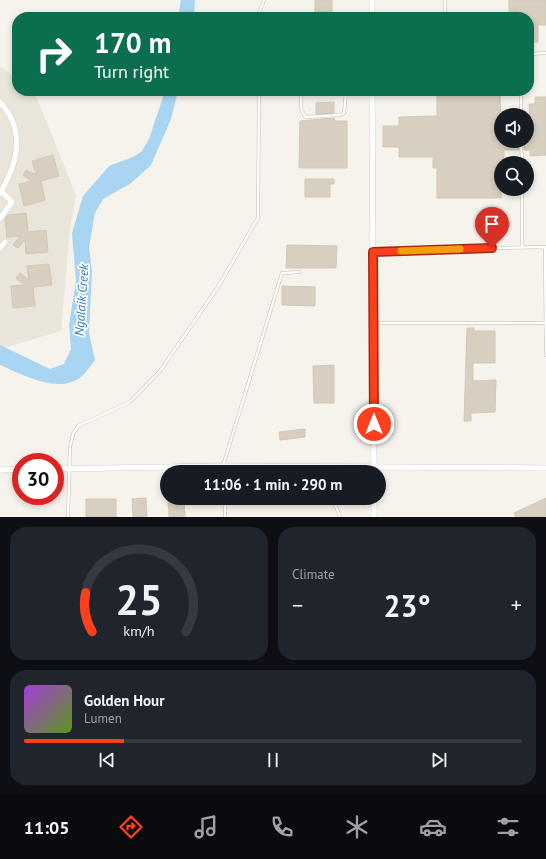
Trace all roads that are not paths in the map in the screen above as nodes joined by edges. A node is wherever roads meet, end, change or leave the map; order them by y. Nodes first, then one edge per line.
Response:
1 (264, 0) edge
2 (372, 0) edge
3 (445, 0) edge
4 (260, 12) edge
5 (372, 12) edge
6 (445, 12) edge
7 (546, 53) edge
8 (534, 54) edge
9 (259, 96) edge
10 (301, 96) edge
11 (346, 96) edge
12 (372, 96) edge
13 (521, 96) edge
14 (0, 102) edge
15 (521, 108) edge
16 (0, 192) edge
17 (522, 196) edge
18 (0, 218) edge
19 (5, 242) dead end
20 (522, 247) junction
21 (546, 247) edge
22 (0, 248) edge
23 (373, 252) junction
24 (300, 272) dead end
25 (546, 322) edge
26 (373, 323) junction
27 (546, 355) edge
28 (224, 465) edge
29 (374, 465) edge
30 (160, 467) edge
31 (546, 468) edge
32 (12, 469) edge
33 (64, 469) edge
34 (70, 469) junction
35 (0, 470) edge
36 (386, 470) edge
37 (225, 505) edge
38 (335, 505) edge
39 (374, 505) edge
40 (68, 517) edge
41 (225, 517) edge
42 (340, 517) edge
43 (374, 517) edge

1 - 4 lane
2 - 5 street
3 - 6 lane
7 - 8 lane
9 - 34 lane
10 - 11 lane
12 - 23 street
13 - 15 lane
14 - 16 street
16 - 18 street
17 - 20 lane
19 - 22 street
20 - 21 lane
20 - 23 lane
21 - 25 lane
23 - 26 street
24 - 28 lane
25 - 26 lane
25 - 27 lane
26 - 29 street
30 - 34 street
31 - 36 street
32 - 35 street
33 - 34 street
34 - 40 lane
37 - 41 lane
38 - 42 lane
39 - 43 street

